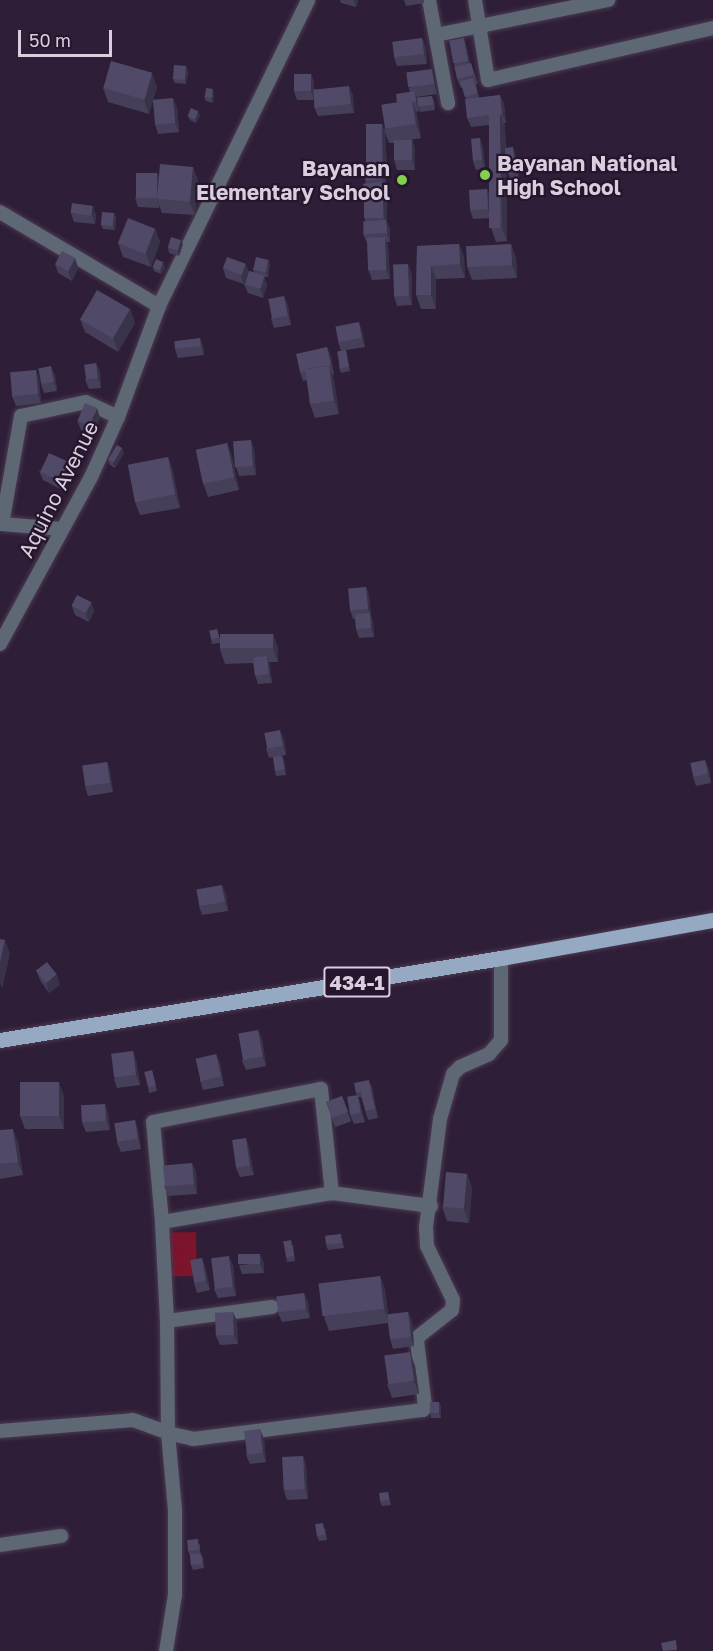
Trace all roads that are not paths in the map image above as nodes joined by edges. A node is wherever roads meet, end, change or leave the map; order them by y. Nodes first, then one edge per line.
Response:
1 (308, 0) edge
2 (429, 0) edge
3 (476, 0) edge
4 (608, 0) edge
5 (480, 28) junction
6 (713, 28) edge
7 (436, 35) junction
8 (448, 104) dead end
9 (0, 212) edge
10 (159, 306) junction
11 (118, 417) junction
12 (62, 529) junction
13 (0, 644) edge
14 (713, 920) edge
15 (501, 958) junction
16 (0, 1040) edge
17 (332, 1193) junction
18 (431, 1206) junction
19 (162, 1222) junction
20 (272, 1306) dead end
21 (167, 1321) junction
22 (0, 1431) edge
23 (168, 1433) junction
24 (61, 1536) dead end
25 (0, 1545) edge
26 (166, 1651) edge

1 - 10 street, Aquino Avenue
2 - 7 street
3 - 5 street
4 - 5 street
5 - 6 street
5 - 7 street
7 - 8 street
9 - 10 street
10 - 11 street, Aquino Avenue
11 - 12 street, Aquino Avenue
11 - 12 street
12 - 13 street, Aquino Avenue
14 - 15 main road, 434-1
15 - 16 main road, 434-1
15 - 18 street
17 - 18 street
17 - 19 street
17 - 19 street
18 - 23 street
19 - 21 street
20 - 21 street
21 - 23 street
22 - 23 street
23 - 26 street
24 - 25 street

